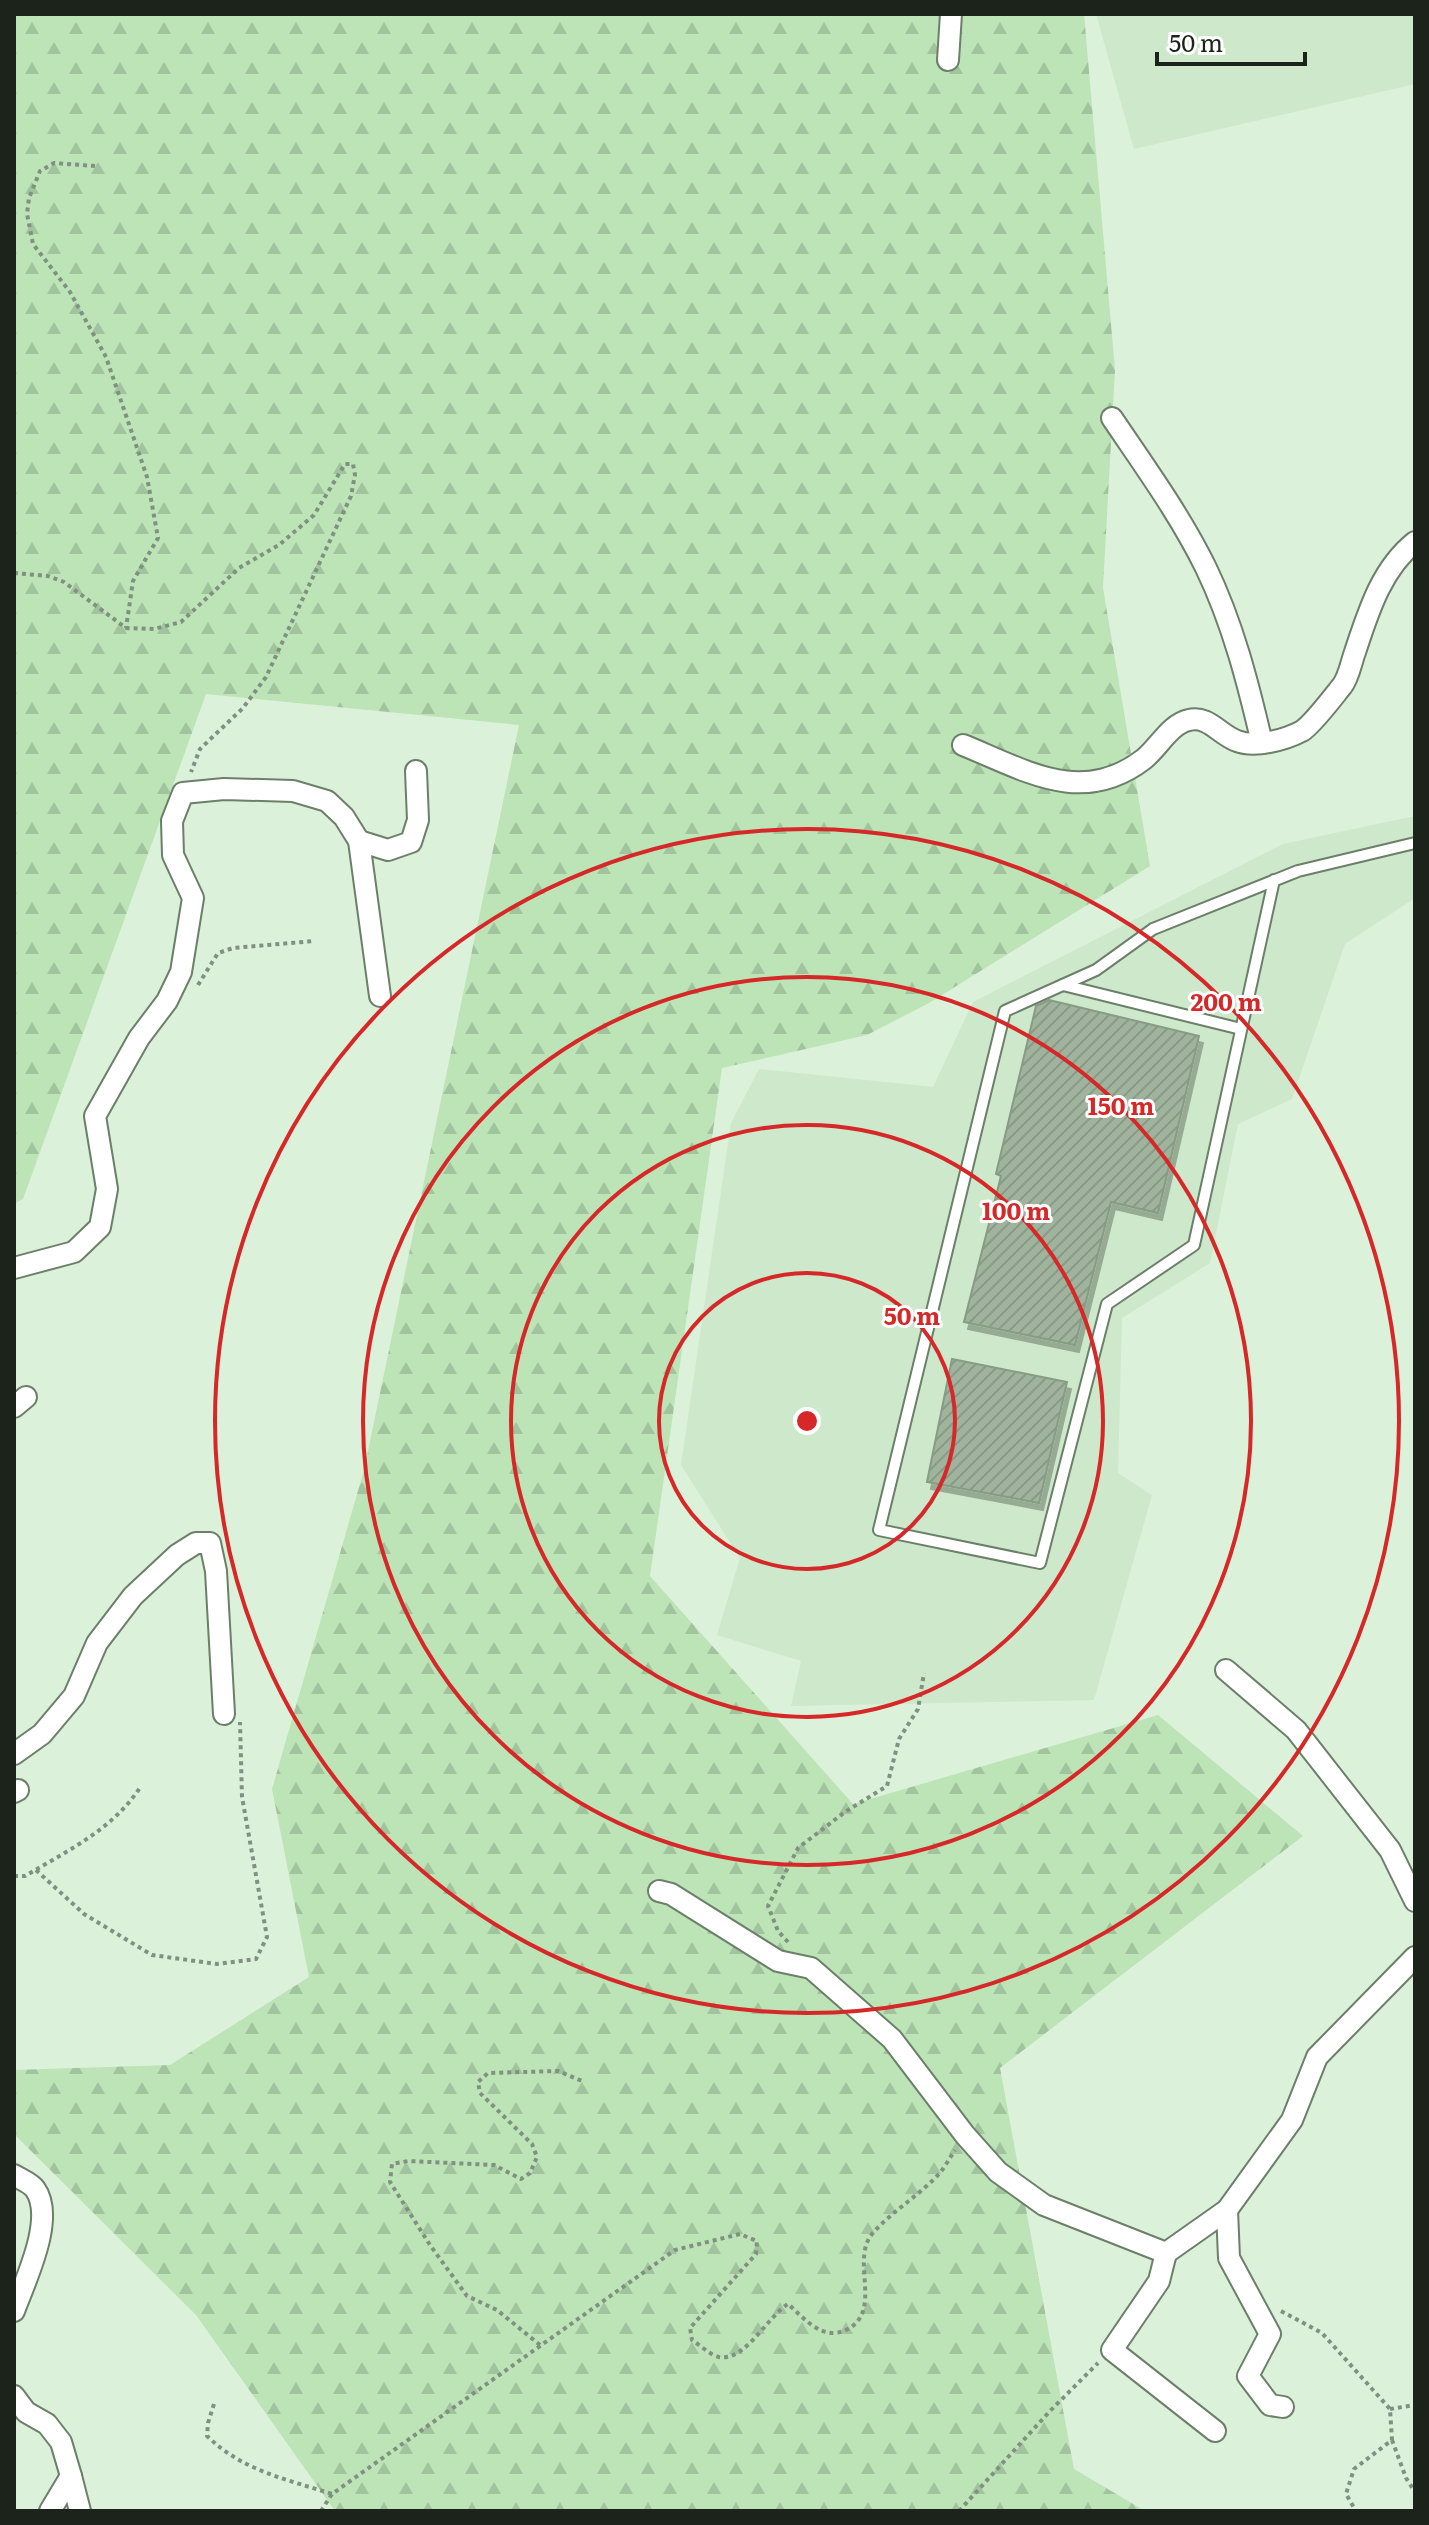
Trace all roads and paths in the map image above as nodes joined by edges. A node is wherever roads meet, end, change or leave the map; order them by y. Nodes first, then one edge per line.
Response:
1 (951, 14) edge
2 (948, 60) dead end
3 (95, 166) dead end
4 (1112, 418) dead end
5 (1415, 542) edge
6 (14, 573) edge
7 (126, 628) junction
8 (1262, 743) junction
9 (963, 745) dead end
10 (416, 771) dead end
11 (183, 793) junction
12 (359, 841) junction
13 (1415, 843) edge
14 (1274, 880) junction
15 (314, 941) dead end
16 (1063, 985) junction
17 (196, 988) dead end
18 (380, 996) dead end
19 (1241, 1029) junction
20 (14, 1268) edge
21 (1226, 1670) dead end
22 (924, 1673) dead end
23 (224, 1714) joint
24 (14, 1754) edge
25 (141, 1786) dead end
26 (36, 1870) junction
27 (14, 1876) edge
28 (659, 1891) dead end
29 (1415, 1901) edge
30 (1415, 1957) edge
31 (811, 1968) junction
32 (582, 2081) dead end
33 (965, 2135) junction
34 (14, 2175) edge
35 (1227, 2210) junction
36 (1166, 2253) junction
37 (1250, 2296) junction
38 (14, 2311) edge
39 (540, 2345) junction
40 (1112, 2350) junction
41 (14, 2396) edge
42 (214, 2404) dead end
43 (1415, 2405) edge
44 (1283, 2407) dead end
45 (1390, 2409) junction
46 (1215, 2431) dead end
47 (1392, 2440) junction
48 (71, 2476) junction
49 (1415, 2492) edge
50 (332, 2494) junction
51 (50, 2511) edge
52 (80, 2511) edge
53 (321, 2511) edge
54 (959, 2511) edge
55 (1356, 2511) edge

1 - 2 street
3 - 7 path
4 - 8 street
5 - 8 street
6 - 7 path
7 - 11 path
8 - 9 street
10 - 12 street
11 - 12 street
11 - 20 street
12 - 18 street
13 - 14 lane
14 - 16 lane
14 - 19 lane
15 - 17 path
16 - 19 lane
16 - 19 lane
21 - 29 street
22 - 31 path
23 - 24 street
23 - 26 path
25 - 26 path
26 - 27 path
28 - 31 street
30 - 35 street
31 - 33 street
32 - 39 path
33 - 36 street
33 - 39 path
34 - 38 street
35 - 36 street
35 - 37 street
36 - 40 street
37 - 44 street
37 - 45 path
39 - 50 path
40 - 46 street
40 - 54 path
41 - 48 street
42 - 50 path
43 - 45 path
45 - 47 path
47 - 49 path
47 - 55 path
48 - 51 street
48 - 52 street
50 - 53 path

